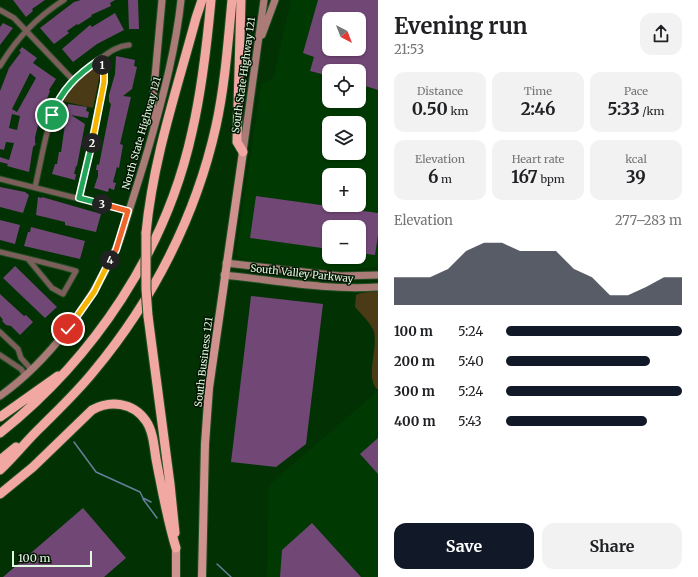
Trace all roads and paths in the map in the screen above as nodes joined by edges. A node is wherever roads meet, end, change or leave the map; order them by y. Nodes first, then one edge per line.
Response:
1 (64, 0) edge
2 (162, 0) edge
3 (181, 0) edge
4 (202, 0) edge
5 (211, 0) edge
6 (232, 0) edge
7 (241, 0) edge
8 (264, 0) edge
9 (274, 0) edge
10 (0, 10) edge
11 (27, 30) junction
12 (129, 46) dead end
13 (258, 46) junction
14 (99, 60) junction
15 (0, 66) edge
16 (73, 80) junction
17 (152, 134) junction
18 (243, 152) junction
19 (0, 179) edge
20 (35, 187) junction
21 (79, 198) junction
22 (128, 211) junction
23 (0, 252) edge
24 (28, 259) junction
25 (226, 263) junction
26 (378, 274) edge
27 (224, 275) junction
28 (378, 286) edge
29 (0, 332) edge
30 (0, 355) edge
31 (31, 369) junction
32 (65, 374) junction
33 (25, 375) junction
34 (0, 396) edge
35 (0, 417) edge
36 (41, 427) junction
37 (0, 433) edge
38 (0, 460) edge
39 (0, 470) edge
40 (0, 494) edge
41 (176, 548) junction
42 (176, 577) edge
43 (202, 577) edge

1 - 11 street
2 - 17 main road
3 - 17 main road, North State Highway 121
4 - 41 highway, bridge
5 - 32 highway
6 - 36 highway
7 - 18 highway
8 - 13 main road, South State Highway 121
9 - 13 main road
10 - 11 street
11 - 15 street
11 - 16 street
12 - 14 street
13 - 18 main road, South State Highway 121
14 - 16 street
14 - 21 street
16 - 20 street
17 - 22 main road, North State Highway 121
18 - 25 main road, South Business 121
19 - 20 street
20 - 21 street
21 - 22 street
22 - 31 main road, North State Highway 121
23 - 24 street
24 - 24 street
25 - 26 main road, South Valley Parkway
25 - 27 main road, South Business 121
27 - 28 main road, South Valley Parkway
27 - 43 main road, South Business 121
29 - 31 street
30 - 33 street
31 - 33 main road, North State Highway 121
32 - 35 highway
32 - 37 highway
33 - 34 main road, North State Highway 121
36 - 38 highway
36 - 39 highway
40 - 41 highway
41 - 42 main road

